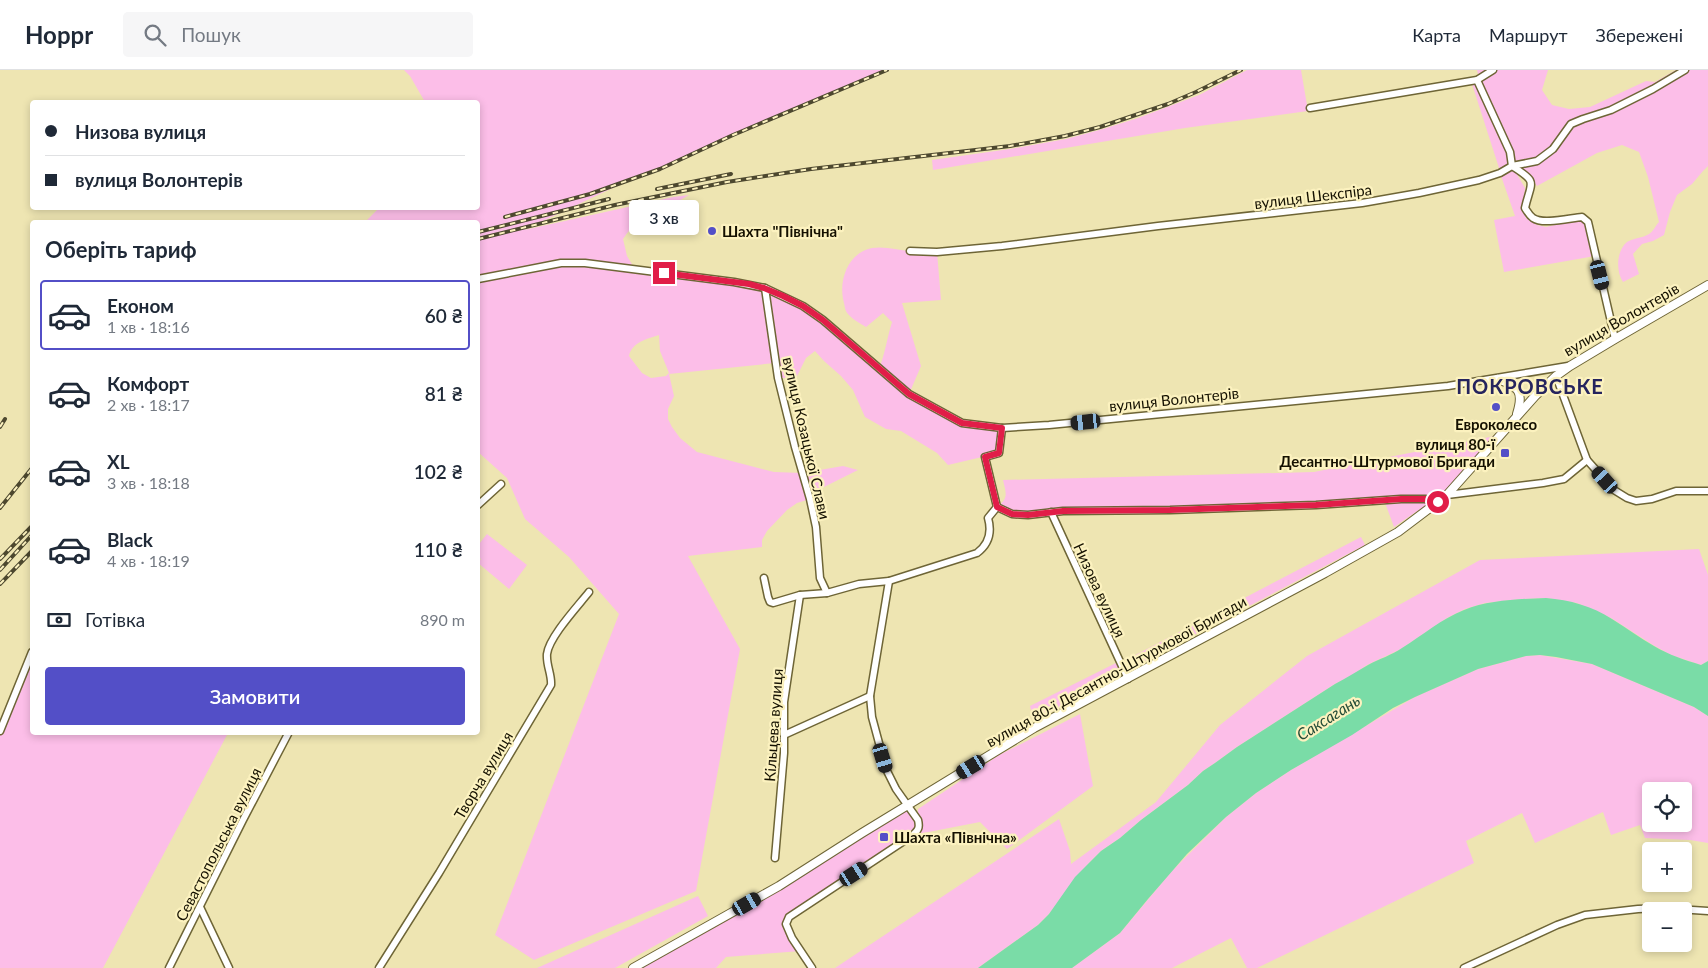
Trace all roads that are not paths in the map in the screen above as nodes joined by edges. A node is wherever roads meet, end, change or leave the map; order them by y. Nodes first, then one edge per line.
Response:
1 (1493, 70) edge
2 (1685, 70) edge
3 (1477, 80) junction
4 (1310, 108) dead end
5 (1512, 166) junction
6 (910, 251) dead end
7 (480, 279) edge
8 (1708, 285) edge
9 (764, 288) junction
10 (1615, 339) junction
11 (1570, 366) junction
12 (1556, 376) junction
13 (1498, 378) junction
14 (1516, 418) junction
15 (1002, 428) junction
16 (1587, 460) junction
17 (502, 484) dead end
18 (1708, 490) edge
19 (1447, 495) junction
20 (1438, 502) junction
21 (480, 503) edge
22 (997, 507) junction
23 (1051, 512) junction
24 (764, 578) dead end
25 (889, 581) junction
26 (589, 592) dead end
27 (826, 593) junction
28 (800, 595) junction
29 (30, 657) edge
30 (1128, 678) junction
31 (870, 696) junction
32 (7, 714) junction
33 (0, 718) edge
34 (0, 731) edge
35 (287, 735) edge
36 (784, 735) junction
37 (908, 805) junction
38 (775, 858) dead end
39 (200, 907) junction
40 (1708, 911) edge
41 (169, 968) edge
42 (228, 968) edge
43 (379, 968) edge
44 (633, 968) edge
45 (812, 968) edge
46 (1464, 968) edge

1 - 3 street
2 - 5 street, вулиця Шекспіра
3 - 4 street
3 - 5 street
5 - 6 street, вулиця Шекспіра
5 - 10 street
7 - 9 street, вулиця Волонтерів
8 - 10 street, вулиця Волонтерів
9 - 15 street, вулиця Волонтерів
9 - 27 street, вулиця Козацької Слави
10 - 11 street, вулиця Волонтерів
11 - 12 street, вулиця 80-ї Десантно-Штурмової Бригади
11 - 13 street, вулиця Волонтерів
12 - 14 street, вулиця 80-ї Десантно-Штурмової Бригади
12 - 16 street
13 - 14 street
13 - 15 street, вулиця Волонтерів
14 - 19 street, вулиця 80-ї Десантно-Штурмової Бригади
15 - 22 street
16 - 18 street
16 - 19 street
17 - 21 street
19 - 20 street, вулиця 80-ї Десантно-Штурмової Бригади
20 - 23 street
20 - 30 street, вулиця 80-ї Десантно-Штурмової Бригади
22 - 23 street
22 - 25 street
23 - 30 street, Низова вулиця
24 - 28 street
25 - 27 street
25 - 31 street
26 - 43 street, Творча вулиця
27 - 28 street
28 - 36 street, Кільцева вулиця
29 - 32 street
30 - 37 street, вулиця 80-ї Десантно-Штурмової Бригади
31 - 36 street
31 - 37 street
32 - 33 street
32 - 34 street
35 - 39 street, Севастопольська вулиця
36 - 38 street, Кільцева вулиця
37 - 44 street, вулиця 80-ї Десантно-Штурмової Бригади
37 - 45 street
39 - 41 street, Севастопольська вулиця
39 - 42 street
40 - 46 street

